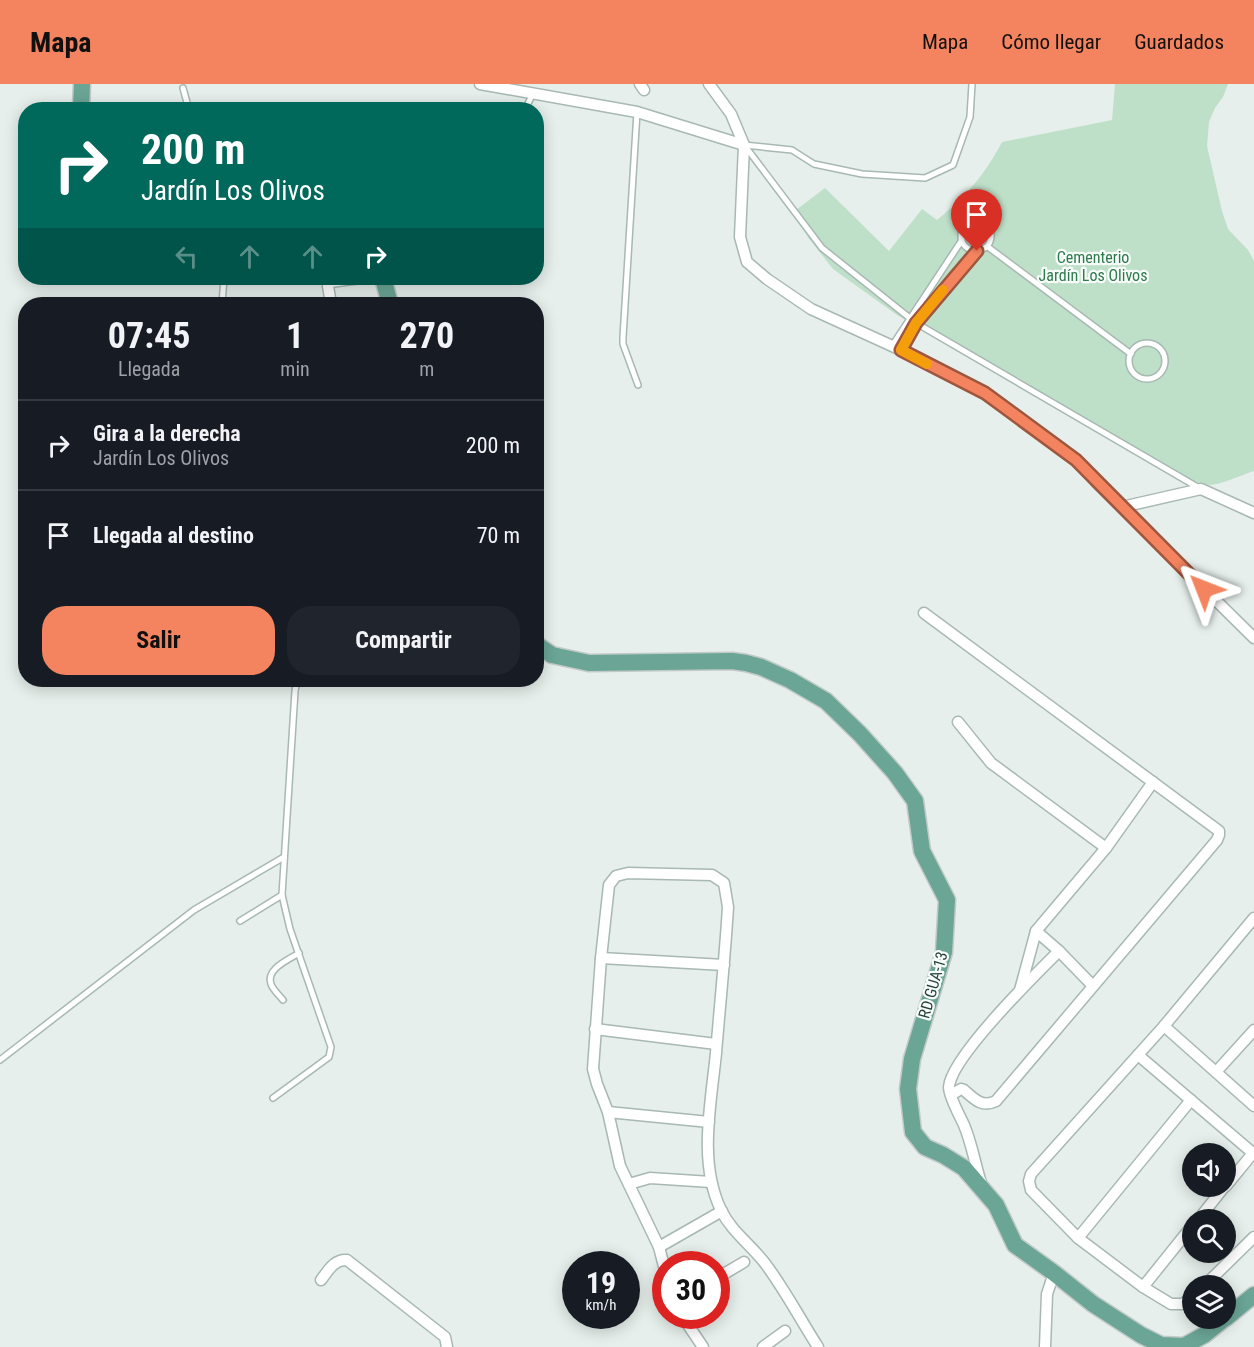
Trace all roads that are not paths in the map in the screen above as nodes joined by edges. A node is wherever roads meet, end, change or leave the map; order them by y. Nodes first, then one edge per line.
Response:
1 (82, 84) edge
2 (480, 84) edge
3 (709, 84) edge
4 (972, 84) edge
5 (183, 88) dead end
6 (533, 93) junction
7 (81, 102) edge
8 (187, 102) edge
9 (529, 102) edge
10 (637, 112) junction
11 (744, 144) junction
12 (962, 240) junction
13 (987, 247) junction
14 (977, 251) junction
15 (910, 318) junction
16 (916, 323) junction
17 (896, 348) junction
18 (1131, 354) junction
19 (638, 385) dead end
20 (1201, 489) junction
21 (1122, 507) junction
22 (1254, 513) edge
23 (924, 613) dead end
24 (1254, 638) edge
25 (544, 650) edge
26 (296, 687) edge
27 (958, 722) dead end
28 (1154, 782) junction
29 (1106, 848) junction
30 (284, 857) junction
31 (282, 895) junction
32 (1254, 918) edge
33 (240, 921) dead end
34 (1036, 931) junction
35 (1059, 951) junction
36 (299, 953) junction
37 (601, 957) junction
38 (724, 964) junction
39 (1093, 986) junction
40 (1020, 990) junction
41 (283, 1000) dead end
42 (1164, 1026) junction
43 (595, 1029) junction
44 (1254, 1030) edge
45 (716, 1044) junction
46 (1138, 1055) junction
47 (0, 1060) edge
48 (1216, 1072) junction
49 (951, 1095) junction
50 (273, 1098) dead end
51 (1191, 1100) junction
52 (1254, 1106) edge
53 (608, 1112) junction
54 (709, 1122) junction
55 (1253, 1154) edge
56 (1236, 1173) edge
57 (711, 1182) junction
58 (629, 1184) junction
59 (983, 1189) junction
60 (1216, 1197) edge
61 (1207, 1209) edge
62 (722, 1211) junction
63 (1254, 1237) edge
64 (1078, 1238) junction
65 (1182, 1238) edge
66 (659, 1247) junction
67 (660, 1251) edge
68 (744, 1262) dead end
69 (730, 1270) edge
70 (1054, 1273) junction
71 (1215, 1275) edge
72 (321, 1280) dead end
73 (1143, 1287) junction
74 (1254, 1295) edge
75 (1182, 1304) edge
76 (1236, 1309) edge
77 (691, 1329) edge
78 (1211, 1329) edge
79 (785, 1331) dead end
80 (447, 1347) edge
81 (703, 1347) edge
82 (763, 1347) edge
83 (818, 1347) edge
84 (1045, 1347) edge

1 - 7 main road
2 - 6 street
3 - 11 street
4 - 11 lane
5 - 8 lane
6 - 9 lane
6 - 10 street
10 - 11 street
10 - 19 lane
11 - 15 lane
11 - 17 street
12 - 13 lane
12 - 14 lane
12 - 15 lane
13 - 14 lane
13 - 18 lane
14 - 16 lane
15 - 16 lane
15 - 17 lane
16 - 17 lane
16 - 20 lane
17 - 21 street
18 - 18 lane
20 - 21 street
20 - 22 street
21 - 24 street
23 - 28 street
25 - 59 main road, RD GUA-13
26 - 30 lane
27 - 29 street
28 - 29 street
28 - 39 street
29 - 34 street
30 - 31 lane
30 - 47 lane
31 - 33 lane
31 - 36 lane
32 - 42 street
34 - 35 street
34 - 40 street
35 - 39 street
35 - 40 street
36 - 41 lane
36 - 50 lane
37 - 38 street
37 - 38 street
37 - 43 street
38 - 45 street
39 - 49 street
40 - 49 street
42 - 46 street
42 - 48 street
43 - 45 street
43 - 53 street
44 - 48 street
45 - 54 street
46 - 51 street
46 - 64 street
48 - 52 street
49 - 59 street
51 - 55 street
51 - 64 street
53 - 54 street
53 - 58 street
54 - 57 street
55 - 56 street
57 - 58 street
57 - 62 street
58 - 66 street
59 - 70 main road, RD GUA-13
60 - 61 street
62 - 66 street
62 - 83 street
63 - 71 street
64 - 73 street
65 - 73 street
66 - 67 street
68 - 69 street
70 - 78 main road, RD GUA-13
70 - 84 street
72 - 80 street
73 - 75 street
74 - 76 main road, RD GUA-13
77 - 81 street
79 - 82 street

